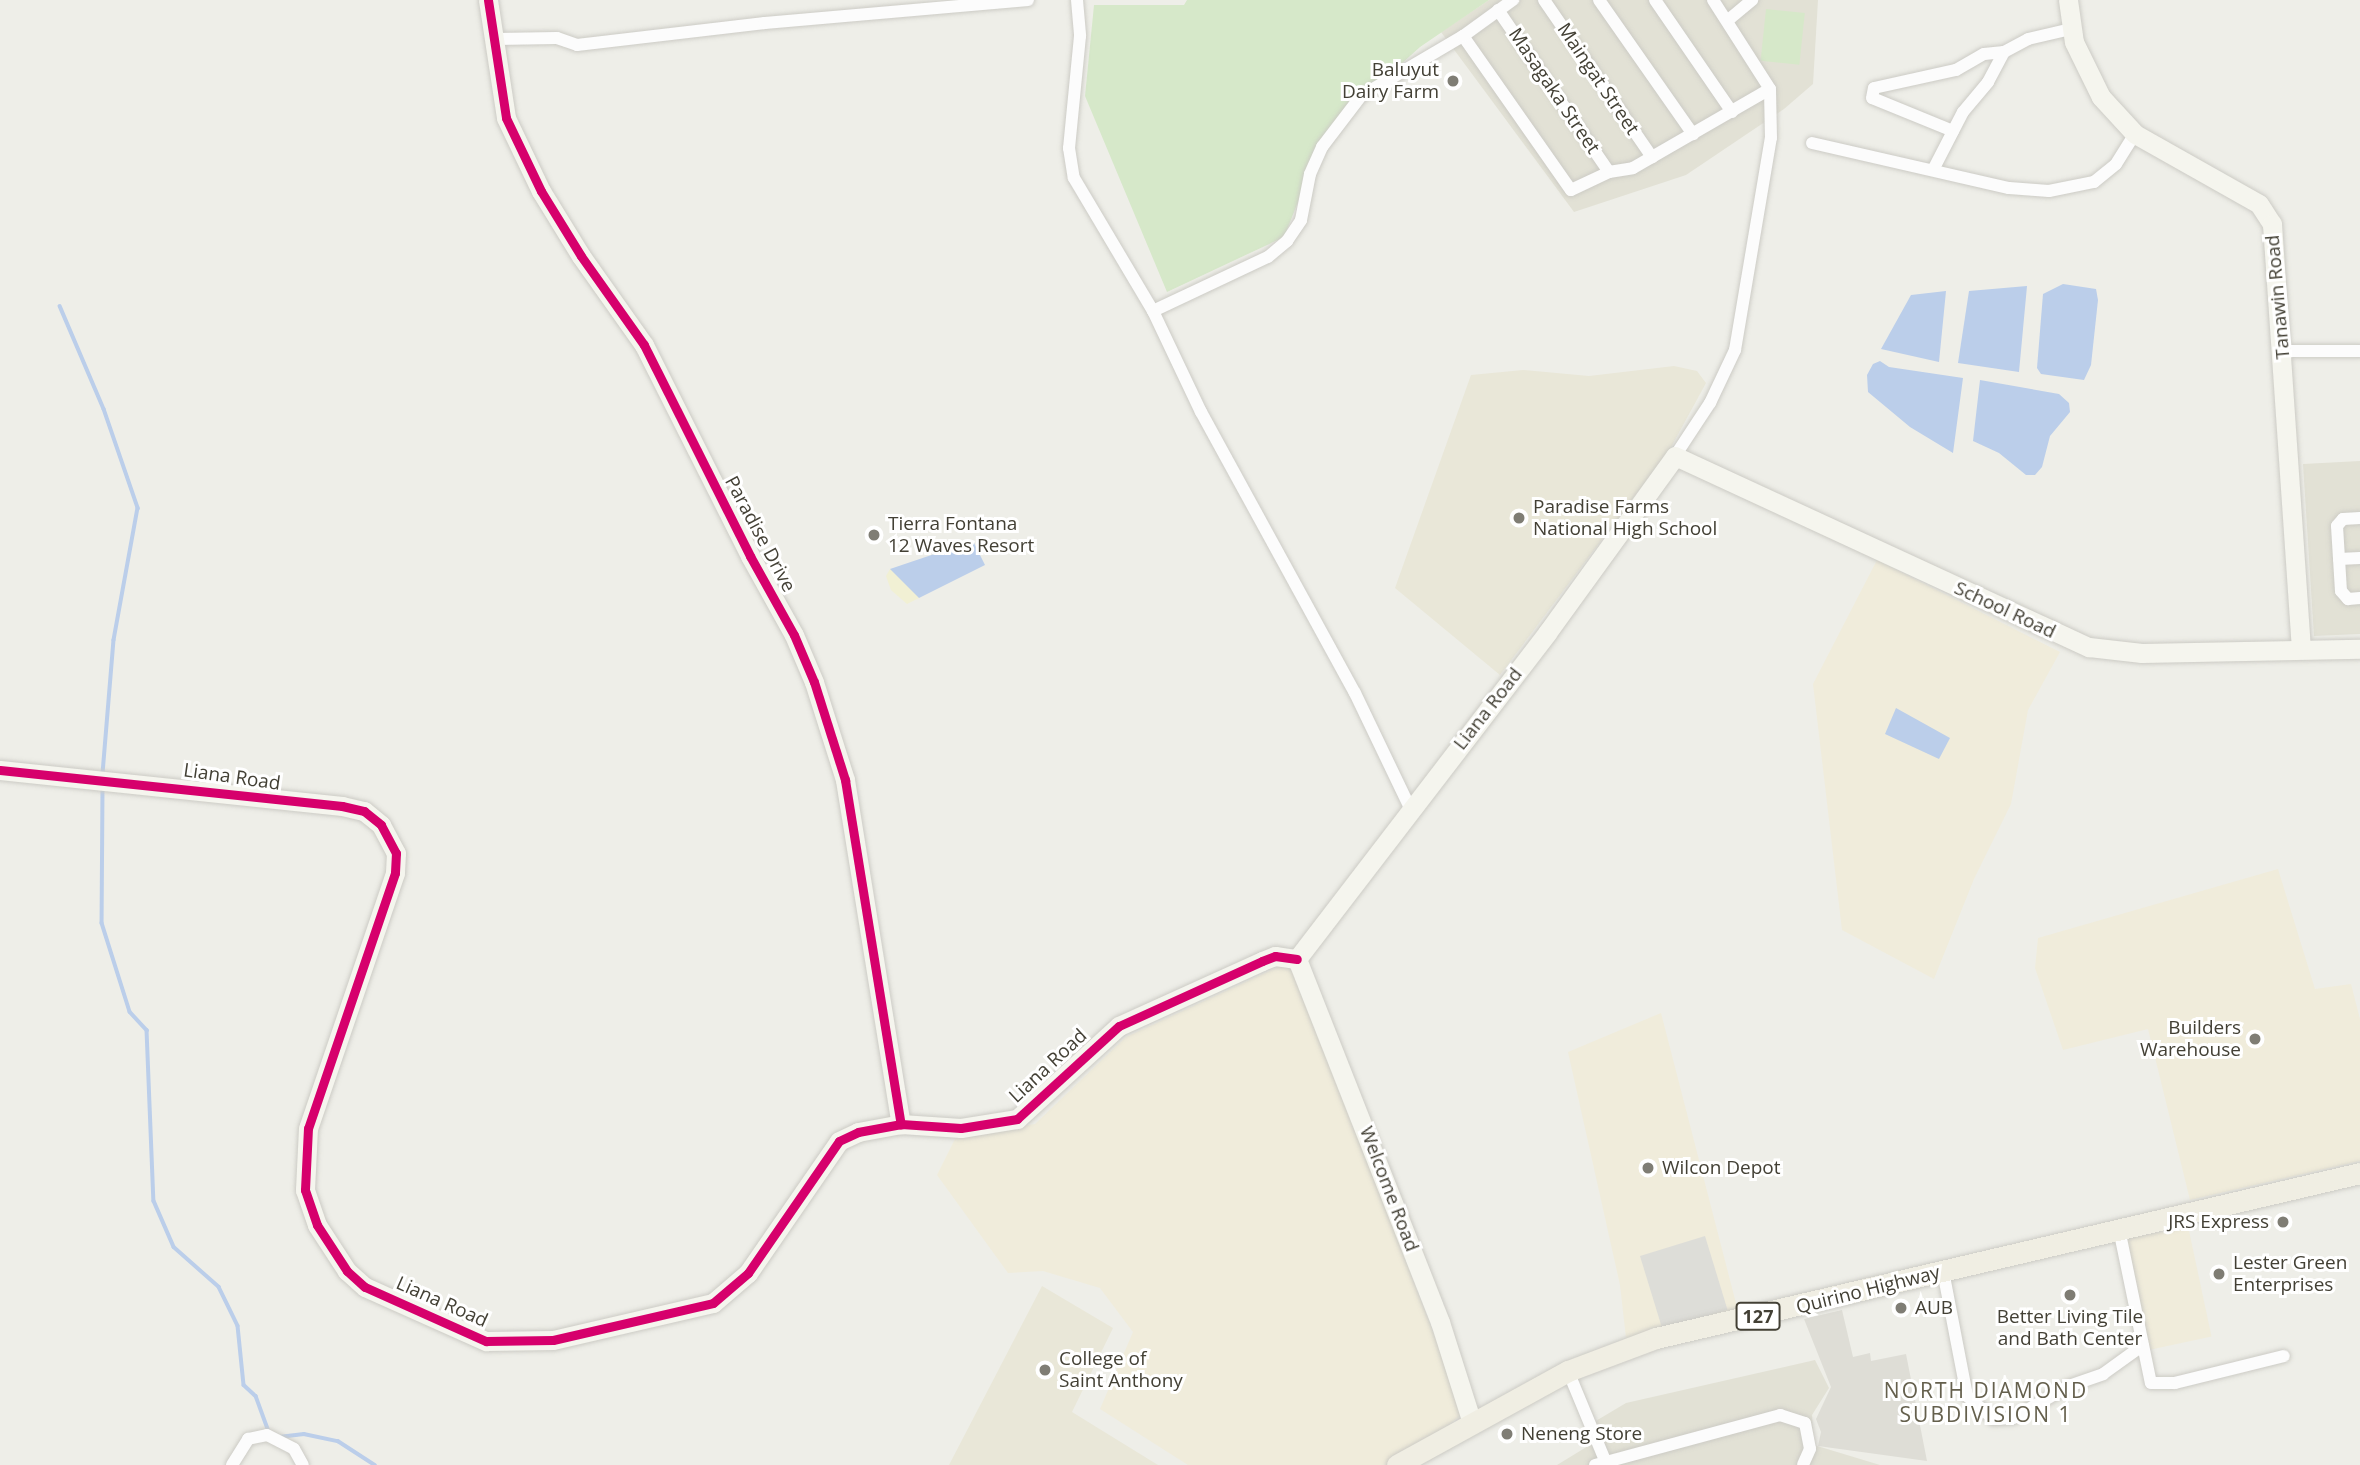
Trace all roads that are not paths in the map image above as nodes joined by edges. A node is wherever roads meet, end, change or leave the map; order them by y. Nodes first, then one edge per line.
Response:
1 (488, 0) edge
2 (1028, 0) edge
3 (1077, 0) edge
4 (1513, 0) edge
5 (1544, 0) edge
6 (1599, 0) edge
7 (1655, 0) edge
8 (1713, 0) edge
9 (1752, 0) edge
10 (2068, 0) edge
11 (1498, 10) junction
12 (1727, 21) junction
13 (2071, 29) junction
14 (1463, 36) junction
15 (496, 39) junction
16 (2004, 52) junction
17 (1770, 89) junction
18 (1732, 112) junction
19 (1954, 131) junction
20 (1693, 134) junction
21 (2135, 134) junction
22 (1812, 143) dead end
23 (1652, 158) junction
24 (1933, 170) junction
25 (1609, 172) junction
26 (1153, 311) junction
27 (2283, 351) junction
28 (2360, 351) edge
29 (1675, 456) junction
30 (2360, 518) edge
31 (2360, 558) edge
32 (2339, 559) junction
33 (2360, 598) edge
34 (2301, 649) junction
35 (2360, 649) edge
36 (0, 770) edge
37 (1411, 810) junction
38 (1297, 960) junction
39 (901, 1124) junction
40 (2360, 1173) edge
41 (2119, 1229) junction
42 (1942, 1272) junction
43 (2143, 1345) junction
44 (2284, 1356) dead end
45 (1568, 1371) junction
46 (1472, 1423) junction
47 (1602, 1463) edge
48 (232, 1465) edge
49 (303, 1465) edge
50 (1397, 1465) edge
51 (1803, 1465) edge

1 - 15 street, Paradise Drive
2 - 15 street
3 - 26 street
4 - 11 street
5 - 23 street, Maingat Street
6 - 20 street
7 - 18 street
8 - 12 street
9 - 12 street
10 - 13 street, Tanawin Road
11 - 14 street
11 - 25 street, Masagaka Street
12 - 17 street
13 - 16 street
13 - 21 street, Tanawin Road
14 - 25 street
14 - 26 street
15 - 39 street, Paradise Drive
16 - 19 street
16 - 19 street
17 - 18 street
17 - 29 street
18 - 20 street
19 - 24 street
20 - 23 street
21 - 24 street
21 - 27 street, Tanawin Road
22 - 24 street
23 - 25 street
26 - 37 street
27 - 28 street
27 - 34 street, Tanawin Road
29 - 34 street, School Road
29 - 37 street, Liana Road
30 - 32 street
31 - 32 street
32 - 33 street
34 - 35 street, School Road
36 - 39 street, Liana Road
37 - 38 street, Liana Road
38 - 39 street, Liana Road
38 - 46 street, Welcome Road
40 - 41 main road, Quirino Highway / 127
41 - 42 main road, Quirino Highway / 127
41 - 43 street
42 - 43 street
42 - 45 main road, Quirino Highway / 127
43 - 44 street
45 - 46 main road, Quirino Highway / 127
45 - 47 street
46 - 50 main road, Quirino Highway / 127
47 - 51 street
48 - 49 street

